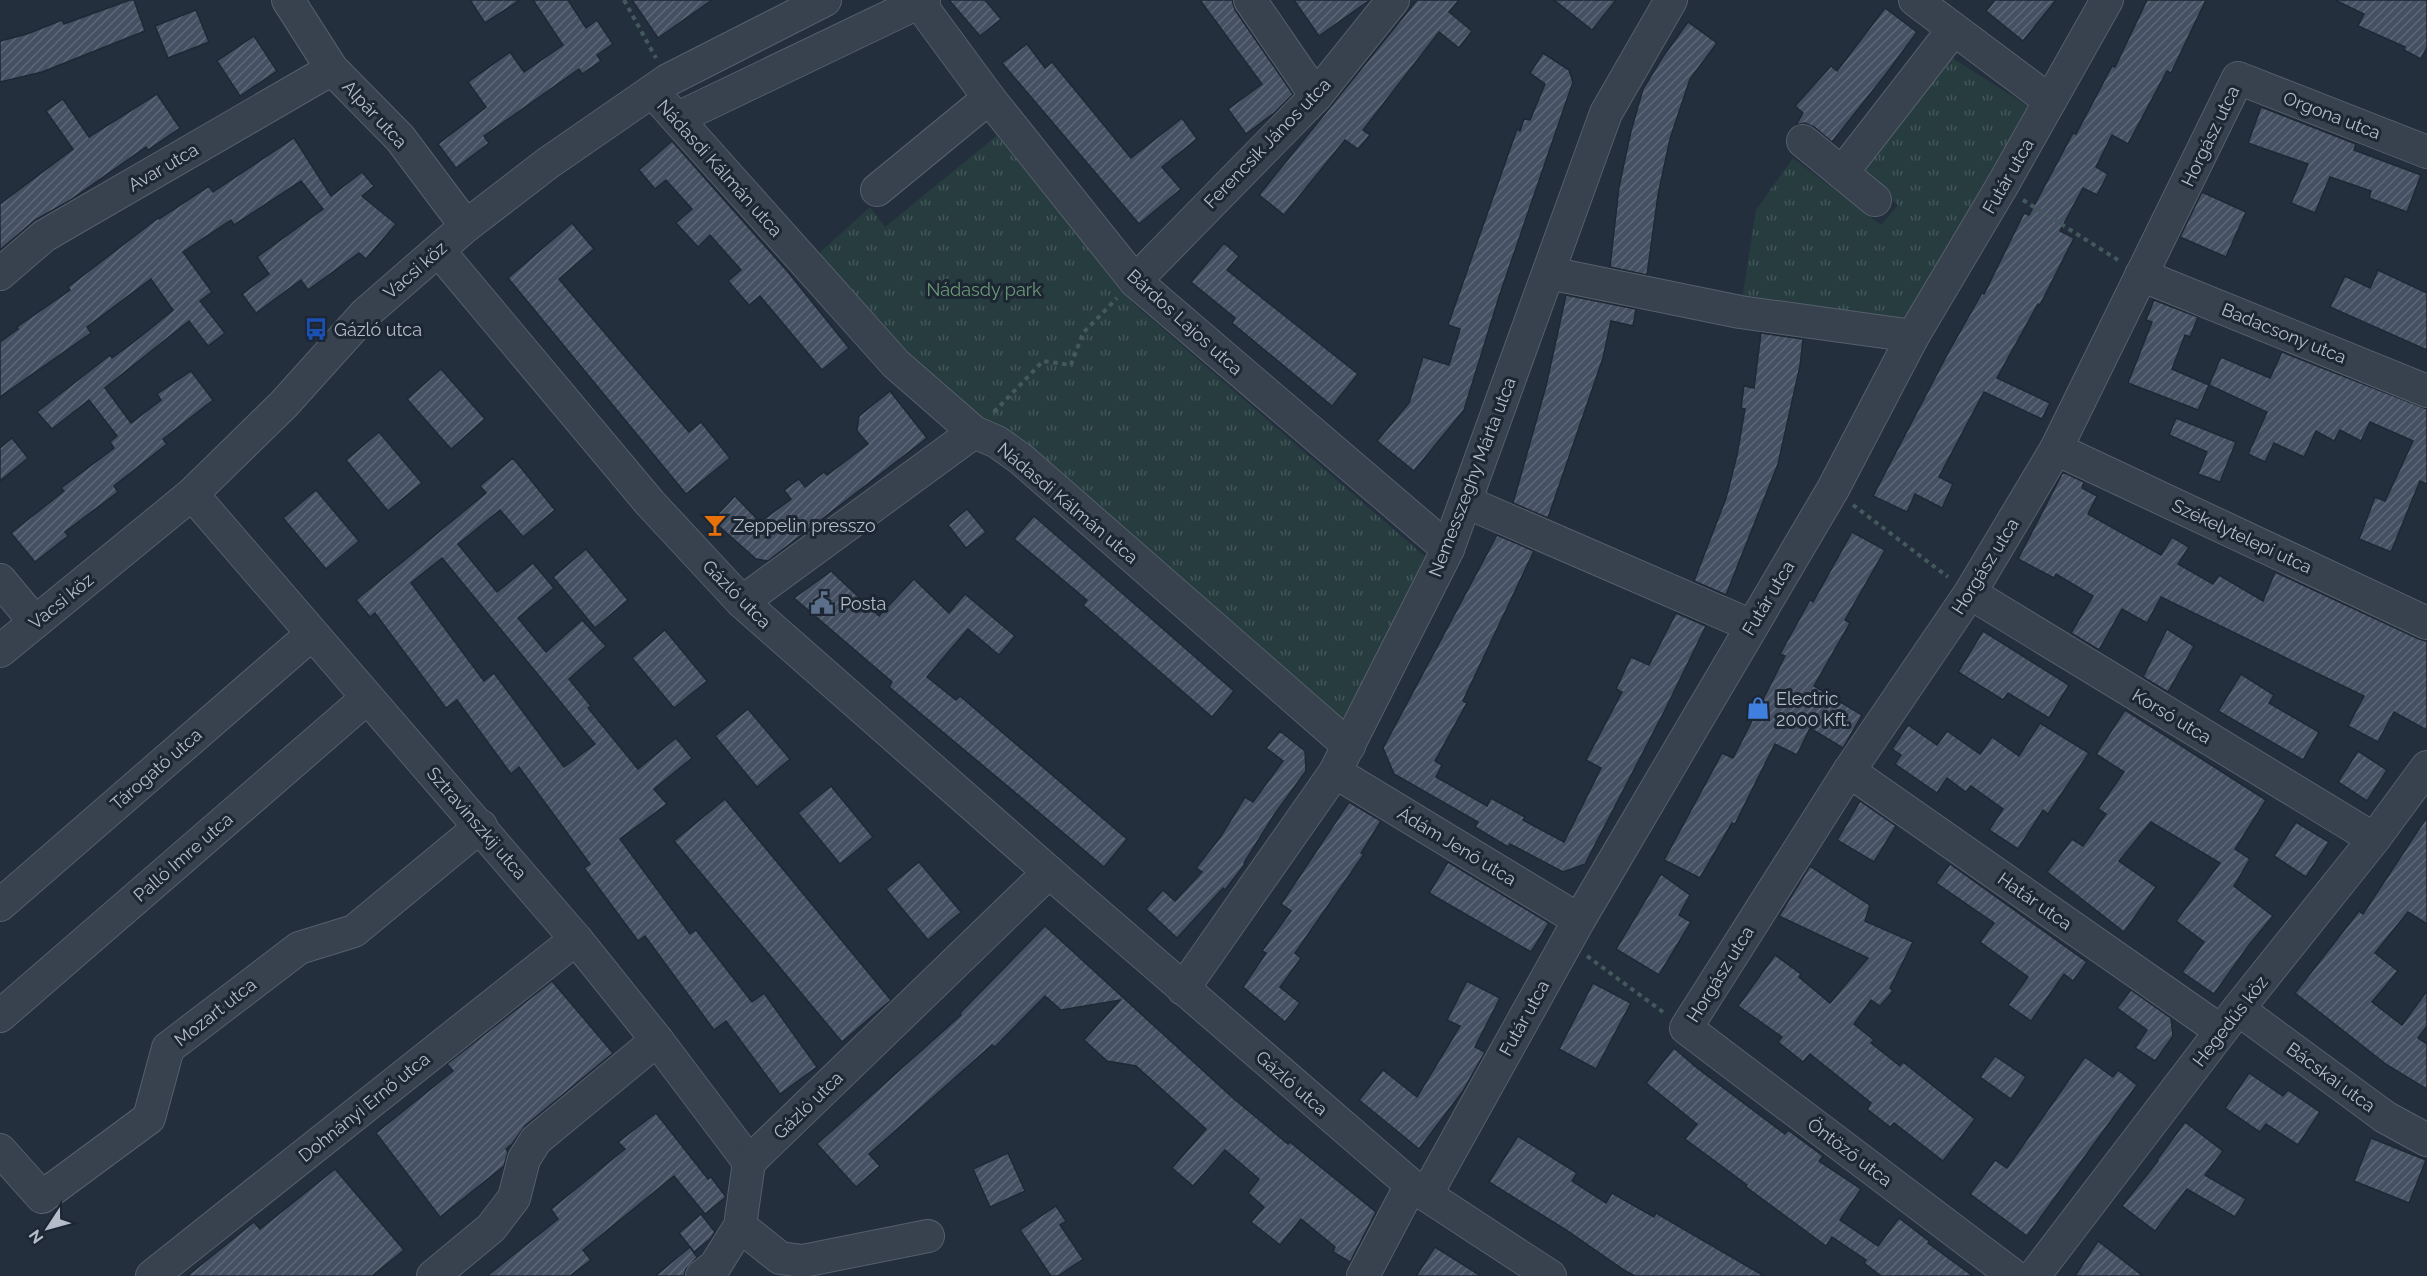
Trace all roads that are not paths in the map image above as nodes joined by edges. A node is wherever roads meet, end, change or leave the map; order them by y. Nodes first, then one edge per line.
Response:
1 (288, 0) edge
2 (1250, 0) edge
3 (1393, 0) edge
4 (1671, 0) edge
5 (1915, 0) edge
6 (2107, 0) edge
7 (920, 1) edge
8 (810, 3) edge
9 (1953, 30) junction
10 (332, 69) junction
11 (2238, 78) joint
12 (660, 86) junction
13 (1316, 96) junction
14 (989, 98) junction
15 (2050, 101) junction
16 (678, 118) junction
17 (1803, 141) dead end
18 (2427, 152) edge
19 (1842, 173) junction
20 (877, 190) dead end
21 (1875, 200) dead end
22 (466, 226) junction
23 (439, 250) junction
24 (1549, 273) junction
25 (0, 274) edge
26 (2141, 275) junction
27 (1135, 281) junction
28 (1913, 336) junction
29 (2427, 391) edge
30 (974, 432) junction
31 (2056, 449) junction
32 (192, 494) junction
33 (1466, 502) junction
34 (1448, 549) junction
35 (0, 580) edge
36 (1970, 593) junction
37 (741, 602) junction
38 (35, 622) junction
39 (2427, 623) edge
40 (1752, 626) junction
41 (312, 634) junction
42 (0, 651) edge
43 (367, 698) junction
44 (1342, 759) junction
45 (2427, 766) edge
46 (1849, 771) junction
47 (481, 826) junction
48 (2374, 839) junction
49 (1049, 872) junction
50 (0, 905) edge
51 (1573, 931) junction
52 (576, 939) junction
53 (1183, 989) junction
54 (0, 1016) edge
55 (2230, 1020) junction
56 (1686, 1029) joint
57 (657, 1040) junction
58 (2427, 1140) edge
59 (0, 1150) edge
60 (749, 1162) junction
61 (1418, 1190) junction
62 (740, 1226) junction
63 (928, 1236) dead end
64 (152, 1276) edge
65 (433, 1276) edge
66 (702, 1276) edge
67 (1363, 1276) edge
68 (1550, 1276) edge
69 (2014, 1276) edge
70 (2034, 1276) edge

1 - 10 street, Alpár utca
2 - 13 street
3 - 13 street, Ferencsik János utca
4 - 24 street, Nemesszeghy Márta utca
5 - 9 street
6 - 15 street, Futár utca
7 - 14 street, Bárdos Lajos utca
7 - 16 street
8 - 12 street, Vacsi köz
9 - 15 street
9 - 19 street
10 - 22 street, Alpár utca
10 - 25 street, Avar utca
11 - 18 street, Orgona utca
11 - 26 street, Horgász utca
12 - 16 street, Nádasdi Kálmán utca
12 - 22 street, Vacsi köz
13 - 27 street, Ferencsik János utca
14 - 20 street
14 - 27 street, Bárdos Lajos utca
15 - 28 street, Futár utca
16 - 30 street, Nádasdi Kálmán utca
17 - 19 street
19 - 21 street
22 - 23 street, Vacsi köz
23 - 32 street, Vacsi köz
23 - 37 street, Gázló utca
24 - 28 street
24 - 33 street, Nemesszeghy Márta utca
26 - 29 street, Badacsony utca
26 - 31 street, Horgász utca
27 - 34 street, Bárdos Lajos utca
28 - 40 street, Futár utca
30 - 37 street
30 - 44 street, Nádasdi Kálmán utca
31 - 36 street, Horgász utca
31 - 39 street, Székelytelepi utca
32 - 38 street, Vacsi köz
32 - 41 street, Sztravinszkij utca
33 - 34 street, Nemesszeghy Márta utca
33 - 40 street
34 - 44 street, Nemesszeghy Márta utca
35 - 38 street
36 - 46 street, Horgász utca
36 - 48 street, Korsó utca
37 - 49 street, Gázló utca
38 - 42 street, Vacsi köz
40 - 51 street, Futár utca
41 - 43 street, Sztravinszkij utca
41 - 50 street, Tárogató utca
43 - 47 street, Sztravinszkij utca
43 - 54 street, Palló Imre utca
44 - 51 street, Ádám Jenő utca
44 - 53 street, Nemesszeghy Márta utca
45 - 48 street, Hegedűs köz
46 - 55 street, Határ utca
46 - 56 street, Horgász utca
47 - 52 street, Sztravinszkij utca
47 - 59 street, Mozart utca
48 - 55 street, Hegedűs köz
49 - 53 street, Gázló utca
49 - 60 street, Gázló utca
51 - 61 street, Futár utca
52 - 57 street, Sztravinszkij utca
52 - 64 street, Dohnányi Ernő utca
53 - 61 street, Gázló utca
55 - 58 street, Bácskai utca
55 - 70 street, Hegedűs köz
56 - 69 street, Öntöző utca
57 - 60 street, Sztravinszkij utca
57 - 65 street
60 - 62 street
61 - 67 street, Futár utca
61 - 68 street, Gázló utca
62 - 63 street
62 - 66 street

